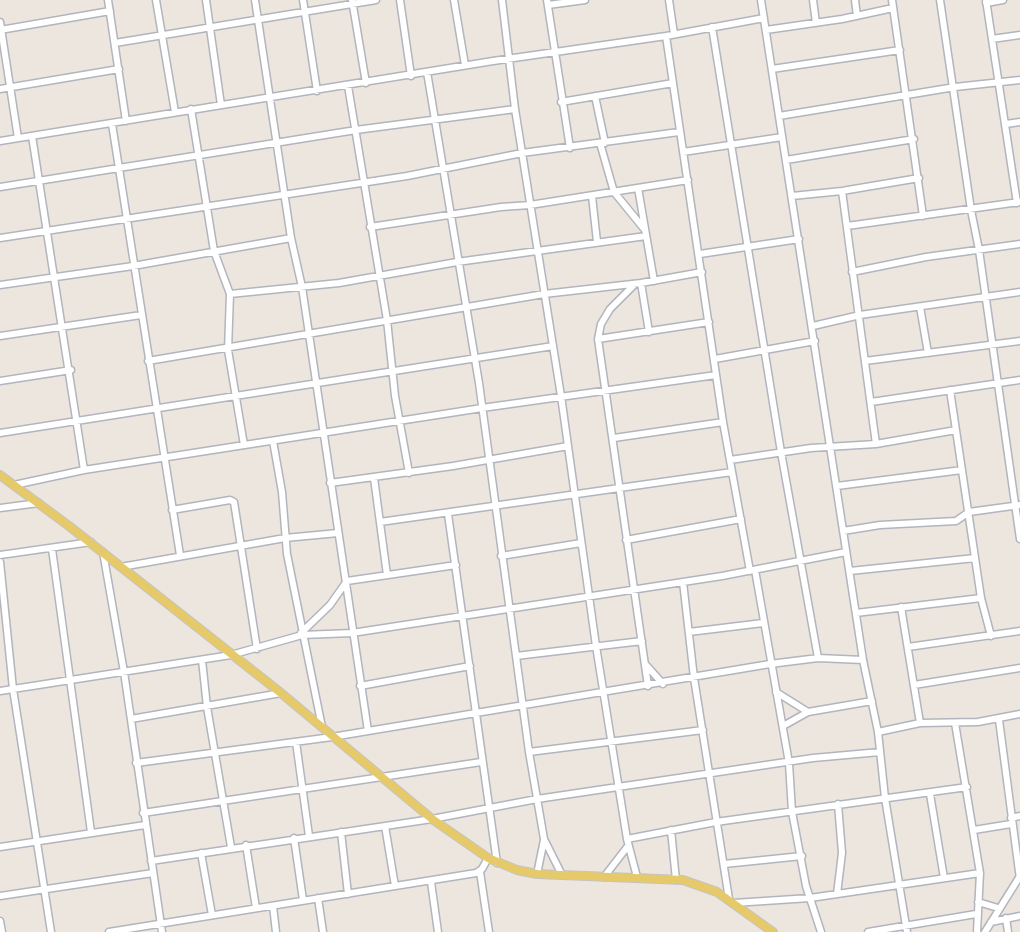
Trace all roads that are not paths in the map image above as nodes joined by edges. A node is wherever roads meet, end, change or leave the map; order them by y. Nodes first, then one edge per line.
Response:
1 (108, 0) edge
2 (156, 0) edge
3 (206, 0) edge
4 (255, 0) edge
5 (303, 0) edge
6 (376, 0) edge
7 (400, 0) edge
8 (454, 0) edge
9 (502, 0) edge
10 (585, 0) edge
11 (669, 0) edge
12 (761, 0) edge
13 (813, 0) edge
14 (855, 0) edge
15 (892, 0) edge
16 (940, 0) edge
17 (1003, 0) edge
18 (352, 2) edge
19 (986, 2) edge
20 (547, 3) edge
21 (893, 8) junction
22 (110, 11) junction
23 (305, 11) junction
24 (858, 16) junction
25 (764, 18) junction
26 (259, 21) junction
27 (0, 22) edge
28 (816, 23) junction
29 (210, 27) junction
30 (712, 27) junction
31 (1, 30) edge
32 (766, 30) junction
33 (161, 34) junction
34 (674, 34) junction
35 (1020, 35) edge
36 (666, 36) junction
37 (992, 39) junction
38 (115, 43) junction
39 (900, 50) junction
40 (554, 54) junction
41 (509, 58) junction
42 (465, 65) junction
43 (119, 69) junction
44 (772, 69) junction
45 (427, 72) junction
46 (411, 76) junction
47 (1020, 80) edge
48 (998, 82) junction
49 (366, 83) junction
50 (673, 83) junction
51 (348, 86) junction
52 (11, 87) junction
53 (955, 87) junction
54 (0, 89) edge
55 (317, 91) junction
56 (907, 94) junction
57 (595, 96) junction
58 (270, 98) junction
59 (561, 102) junction
60 (221, 105) junction
61 (515, 109) junction
62 (191, 110) junction
63 (175, 112) junction
64 (779, 116) junction
65 (126, 121) junction
66 (434, 121) junction
67 (1020, 122) edge
68 (112, 124) junction
69 (1006, 124) junction
70 (356, 130) junction
71 (679, 132) junction
72 (32, 136) junction
73 (782, 137) junction
74 (18, 138) junction
75 (914, 139) junction
76 (0, 141) edge
77 (603, 143) junction
78 (278, 144) junction
79 (732, 145) junction
80 (570, 148) junction
81 (683, 152) junction
82 (522, 153) junction
83 (198, 155) junction
84 (786, 160) junction
85 (1020, 162) edge
86 (1012, 163) junction
87 (118, 169) junction
88 (444, 169) junction
89 (919, 177) junction
90 (688, 180) junction
91 (39, 181) junction
92 (363, 182) junction
93 (0, 187) edge
94 (638, 188) junction
95 (842, 191) junction
96 (614, 192) junction
97 (284, 194) junction
98 (592, 196) junction
99 (792, 196) junction
100 (1019, 202) edge
101 (530, 205) junction
102 (205, 206) junction
103 (971, 210) junction
104 (452, 214) junction
105 (923, 216) junction
106 (126, 219) junction
107 (847, 226) junction
108 (370, 227) junction
109 (47, 231) junction
110 (646, 233) junction
111 (0, 238) edge
112 (291, 238) junction
113 (799, 238) junction
114 (597, 242) junction
115 (1020, 244) edge
116 (748, 245) junction
117 (214, 250) junction
118 (537, 250) junction
119 (980, 250) junction
120 (700, 254) junction
121 (458, 262) junction
122 (133, 266) junction
123 (702, 272) junction
124 (852, 272) junction
125 (55, 276) junction
126 (380, 276) junction
127 (654, 280) junction
128 (639, 283) junction
129 (0, 285) edge
130 (302, 287) junction
131 (1020, 292) edge
132 (230, 294) junction
133 (544, 294) junction
134 (984, 297) junction
135 (465, 307) junction
136 (920, 307) junction
137 (141, 315) junction
138 (860, 315) junction
139 (387, 320) junction
140 (709, 322) junction
141 (813, 326) junction
142 (63, 327) junction
143 (649, 332) junction
144 (308, 335) junction
145 (0, 336) edge
146 (598, 339) junction
147 (815, 341) junction
148 (1020, 341) edge
149 (992, 345) junction
150 (553, 346) junction
151 (765, 349) junction
152 (228, 350) junction
153 (928, 353) junction
154 (474, 358) junction
155 (715, 359) junction
156 (148, 361) junction
157 (865, 361) junction
158 (71, 370) junction
159 (392, 370) junction
160 (716, 375) junction
161 (1020, 380) edge
162 (0, 381) edge
163 (316, 382) junction
164 (999, 383) junction
165 (606, 389) junction
166 (950, 390) junction
167 (235, 394) junction
168 (561, 396) junction
169 (871, 402) junction
170 (156, 408) junction
171 (482, 408) junction
172 (77, 419) junction
173 (399, 422) junction
174 (723, 422) junction
175 (956, 430) junction
176 (0, 433) edge
177 (322, 434) junction
178 (614, 438) junction
179 (273, 441) junction
180 (876, 444) junction
181 (244, 446) junction
182 (568, 446) junction
183 (831, 446) junction
184 (781, 452) junction
185 (164, 458) junction
186 (489, 460) junction
187 (730, 460) junction
188 (84, 470) junction
189 (962, 470) junction
190 (732, 472) junction
191 (409, 473) junction
192 (0, 475) edge
193 (374, 478) junction
194 (330, 483) junction
195 (14, 485) junction
196 (837, 486) junction
197 (621, 488) junction
198 (574, 495) junction
199 (39, 503) junction
200 (1018, 506) edge
201 (495, 507) junction
202 (0, 508) edge
203 (172, 510) junction
204 (969, 512) junction
205 (448, 514) junction
206 (741, 519) junction
207 (380, 522) junction
208 (843, 531) junction
209 (338, 532) junction
210 (285, 538) junction
211 (1020, 538) edge
212 (626, 540) junction
213 (91, 542) junction
214 (581, 543) junction
215 (239, 547) junction
216 (52, 549) junction
217 (103, 552) junction
218 (846, 552) junction
219 (0, 555) edge
220 (180, 555) junction
221 (501, 556) junction
222 (975, 558) junction
223 (800, 561) junction
224 (0, 562) edge
225 (456, 566) junction
226 (121, 567) junction
227 (752, 570) junction
228 (850, 572) junction
229 (387, 575) junction
230 (347, 581) junction
231 (682, 582) junction
232 (634, 589) junction
233 (588, 595) junction
234 (981, 598) junction
235 (901, 607) junction
236 (509, 608) junction
237 (856, 613) junction
238 (464, 615) junction
239 (763, 623) junction
240 (689, 632) junction
241 (1020, 632) edge
242 (352, 633) junction
243 (302, 634) junction
244 (991, 636) junction
245 (642, 641) junction
246 (596, 646) junction
247 (908, 647) junction
248 (257, 649) junction
249 (231, 655) junction
250 (516, 656) junction
251 (818, 658) junction
252 (202, 660) junction
253 (863, 660) junction
254 (645, 664) junction
255 (770, 664) junction
256 (470, 666) junction
257 (1020, 668) edge
258 (124, 672) junction
259 (694, 678) junction
260 (72, 680) junction
261 (663, 684) junction
262 (914, 685) junction
263 (360, 686) junction
264 (648, 686) junction
265 (13, 689) junction
266 (0, 691) edge
267 (776, 692) junction
268 (281, 693) junction
269 (605, 693) junction
270 (872, 701) junction
271 (207, 707) junction
272 (522, 707) junction
273 (808, 711) junction
274 (476, 714) junction
275 (1020, 714) edge
276 (130, 718) junction
277 (999, 720) junction
278 (920, 723) junction
279 (955, 723) junction
280 (783, 726) junction
281 (322, 727) junction
282 (703, 730) junction
283 (368, 731) junction
284 (878, 732) junction
285 (332, 737) junction
286 (612, 741) junction
287 (296, 742) junction
288 (529, 752) junction
289 (880, 752) junction
290 (215, 753) junction
291 (481, 762) junction
292 (136, 763) junction
293 (789, 763) junction
294 (709, 775) junction
295 (380, 776) junction
296 (967, 787) junction
297 (303, 788) junction
298 (619, 788) junction
299 (930, 794) junction
300 (885, 798) junction
301 (537, 799) junction
302 (224, 801) junction
303 (838, 804) junction
304 (488, 807) junction
305 (792, 812) junction
306 (143, 813) junction
307 (1020, 816) edge
308 (432, 819) junction
309 (1011, 821) junction
310 (717, 822) junction
311 (145, 825) junction
312 (385, 826) junction
313 (671, 830) junction
314 (975, 830) junction
315 (91, 832) junction
316 (341, 832) junction
317 (309, 836) junction
318 (294, 838) junction
319 (544, 839) junction
320 (38, 842) junction
321 (627, 842) junction
322 (246, 845) junction
323 (0, 847) edge
324 (231, 847) junction
325 (201, 853) junction
326 (801, 856) junction
327 (488, 858) junction
328 (150, 861) junction
329 (497, 863) junction
330 (724, 864) junction
331 (480, 872) junction
332 (153, 873) junction
333 (980, 873) junction
334 (537, 874) junction
335 (562, 875) junction
336 (604, 877) junction
337 (637, 877) junction
338 (1020, 877) edge
339 (944, 878) junction
340 (676, 880) junction
341 (431, 882) junction
342 (395, 886) junction
343 (899, 886) junction
344 (44, 889) junction
345 (348, 894) junction
346 (837, 894) junction
347 (0, 896) edge
348 (318, 898) junction
349 (810, 898) junction
350 (303, 900) junction
351 (732, 901) junction
352 (978, 902) junction
353 (273, 906) junction
354 (256, 908) junction
355 (998, 908) junction
356 (976, 914) junction
357 (212, 915) junction
358 (1020, 916) edge
359 (1006, 918) junction
360 (0, 921) edge
361 (991, 922) junction
362 (161, 923) junction
363 (906, 924) junction
364 (2, 932) edge
365 (51, 932) edge
366 (110, 932) edge
367 (162, 932) edge
368 (276, 932) edge
369 (324, 932) edge
370 (438, 932) edge
371 (489, 932) edge
372 (773, 932) edge
373 (821, 932) edge
374 (868, 932) edge
375 (907, 932) edge
376 (977, 932) edge
377 (985, 932) edge
378 (1008, 932) edge

1 - 22 street
2 - 33 street
3 - 29 street
4 - 26 street
5 - 23 street
6 - 18 street
7 - 46 street
8 - 42 street
9 - 41 street
10 - 20 street
11 - 34 street
12 - 25 street
13 - 28 street
14 - 24 street
15 - 21 street
16 - 53 street
17 - 19 street
18 - 23 street
18 - 49 street
19 - 37 street
20 - 40 street
21 - 24 street
21 - 39 street
22 - 31 street
22 - 38 street
23 - 26 street
23 - 55 street
24 - 28 street
25 - 30 street
25 - 32 street
26 - 29 street
26 - 58 street
27 - 31 street
28 - 32 street
29 - 33 street
29 - 60 street
30 - 34 street
30 - 79 street
31 - 52 street
32 - 44 street
33 - 38 street
33 - 63 street
34 - 36 street
35 - 37 street
36 - 40 street
36 - 50 street
37 - 48 street
38 - 43 street
39 - 44 street
39 - 56 street
40 - 41 street
40 - 59 street
41 - 42 street
41 - 61 street
42 - 45 street
43 - 52 street
43 - 65 street
44 - 64 street
45 - 46 street
45 - 66 street
46 - 49 street
47 - 48 street
48 - 53 street
48 - 69 street
49 - 51 street
50 - 57 street
50 - 71 street
51 - 55 street
51 - 70 street
52 - 54 street
52 - 74 street
53 - 56 street
53 - 103 street
55 - 58 street
56 - 64 street
56 - 75 street
57 - 59 street
57 - 77 street
58 - 60 street
58 - 78 street
59 - 80 street
60 - 62 street
61 - 66 street
61 - 82 street
62 - 63 street
62 - 83 street
63 - 65 street
64 - 73 street
65 - 68 street
66 - 70 street
66 - 88 street
67 - 69 street
68 - 72 street
68 - 87 street
69 - 86 street
70 - 78 street
70 - 92 street
71 - 77 street
71 - 81 street
72 - 74 street
72 - 91 street
73 - 79 street
73 - 84 street
74 - 76 street
75 - 84 street
75 - 89 street
77 - 80 street
77 - 96 street
78 - 83 street
78 - 97 street
79 - 81 street
79 - 116 street
80 - 82 street
81 - 90 street
82 - 88 street
82 - 101 street
83 - 87 street
83 - 102 street
84 - 99 street
85 - 86 street
86 - 100 street
87 - 91 street
87 - 106 street
88 - 92 street
88 - 104 street
89 - 95 street
89 - 105 street
90 - 94 street
90 - 120 street
91 - 93 street
91 - 109 street
92 - 97 street
92 - 108 street
94 - 96 street
94 - 110 street
95 - 99 street
95 - 107 street
96 - 98 street
96 - 110 street
97 - 102 street
97 - 112 street
98 - 101 street
98 - 114 street
99 - 113 street
100 - 103 street
101 - 104 street
101 - 118 street
102 - 106 street
102 - 117 street
103 - 105 street
103 - 119 street
104 - 108 street
104 - 121 street
105 - 107 street
106 - 109 street
106 - 122 street
107 - 124 street
108 - 126 street
109 - 111 street
109 - 125 street
110 - 114 street
110 - 127 street
112 - 117 street
112 - 130 street
113 - 116 street
113 - 141 street
114 - 118 street
115 - 119 street
116 - 120 street
116 - 151 street
117 - 122 street
117 - 132 street
118 - 121 street
118 - 133 street
119 - 124 street
119 - 134 street
120 - 123 street
121 - 126 street
121 - 135 street
122 - 125 street
122 - 137 street
123 - 127 street
123 - 140 street
124 - 138 street
125 - 129 street
125 - 142 street
126 - 130 street
126 - 139 street
127 - 128 street
128 - 133 street
128 - 143 street
128 - 146 street
130 - 132 street
130 - 144 street
131 - 134 street
132 - 152 street
133 - 135 street
133 - 150 street
134 - 136 street
134 - 149 street
135 - 139 street
135 - 154 street
136 - 138 street
136 - 153 street
137 - 142 street
137 - 156 street
138 - 141 street
138 - 157 street
139 - 144 street
139 - 159 street
140 - 143 street
140 - 155 street
141 - 147 street
142 - 145 street
142 - 158 street
143 - 146 street
144 - 152 street
144 - 163 street
146 - 165 street
147 - 151 street
147 - 183 street
148 - 149 street
149 - 153 street
149 - 164 street
150 - 154 street
150 - 168 street
151 - 155 street
151 - 184 street
152 - 156 street
152 - 167 street
153 - 157 street
154 - 159 street
154 - 171 street
155 - 160 street
156 - 170 street
157 - 169 street
158 - 162 street
158 - 172 street
159 - 163 street
159 - 173 street
160 - 165 street
160 - 174 street
161 - 164 street
163 - 167 street
163 - 177 street
164 - 166 street
164 - 200 street
165 - 168 street
165 - 178 street
166 - 169 street
166 - 175 street
167 - 170 street
167 - 181 street
168 - 171 street
168 - 182 street
169 - 180 street
170 - 172 street
170 - 185 street
171 - 173 street
171 - 186 street
172 - 176 street
172 - 188 street
173 - 177 street
173 - 191 street
174 - 178 street
174 - 187 street
175 - 180 street
175 - 189 street
177 - 179 street
177 - 194 street
178 - 197 street
179 - 181 street
179 - 210 street
180 - 183 street
181 - 185 street
182 - 186 street
182 - 198 street
183 - 184 street
183 - 196 street
184 - 187 street
184 - 223 street
185 - 188 street
185 - 203 street
186 - 191 street
186 - 201 street
187 - 190 street
188 - 195 street
189 - 196 street
189 - 204 street
190 - 197 street
190 - 206 street
191 - 193 street
192 - 195 main road
193 - 194 street
193 - 207 street
194 - 209 street
195 - 199 main road
196 - 208 street
197 - 198 street
197 - 212 street
198 - 201 street
198 - 214 street
199 - 202 street
199 - 213 main road
200 - 204 street
200 - 211 street
201 - 205 street
201 - 221 street
203 - 215 street
203 - 220 street
204 - 208 street
204 - 222 street
205 - 207 street
205 - 225 street
206 - 212 street
206 - 227 street
207 - 229 street
208 - 218 street
209 - 210 street
209 - 230 street
210 - 215 street
210 - 243 street
212 - 232 street
213 - 216 street
213 - 217 main road
214 - 221 street
214 - 233 street
215 - 220 street
215 - 248 street
216 - 219 street
216 - 260 street
217 - 226 main road
217 - 258 street
218 - 223 street
218 - 228 street
220 - 226 street
221 - 236 street
222 - 228 street
222 - 234 street
223 - 227 street
223 - 251 street
224 - 265 street
225 - 229 street
225 - 238 street
226 - 249 main road
227 - 231 street
227 - 239 street
228 - 237 street
229 - 230 street
230 - 242 street
230 - 243 street
231 - 232 street
231 - 240 street
232 - 233 street
232 - 245 street
233 - 236 street
233 - 246 street
234 - 235 street
234 - 244 street
235 - 237 street
235 - 247 street
236 - 238 street
236 - 250 street
237 - 253 street
238 - 242 street
238 - 256 street
239 - 240 street
239 - 255 street
240 - 259 street
241 - 244 street
242 - 243 street
242 - 263 street
243 - 248 street
243 - 281 street
244 - 247 street
245 - 246 street
245 - 254 street
246 - 250 street
246 - 269 street
247 - 262 street
248 - 249 street
249 - 252 street
249 - 268 main road
250 - 272 street
251 - 253 street
251 - 255 street
252 - 258 street
252 - 271 street
253 - 270 street
254 - 261 street
254 - 264 street
255 - 259 street
255 - 267 street
256 - 263 street
256 - 274 street
257 - 262 street
258 - 260 street
258 - 276 street
259 - 261 street
259 - 282 street
260 - 265 street
260 - 315 street
261 - 264 street
262 - 278 street
263 - 283 street
264 - 269 street
265 - 266 street
265 - 320 street
267 - 273 street
267 - 280 street
268 - 271 street
268 - 281 main road
269 - 272 street
269 - 286 street
270 - 273 street
270 - 284 street
271 - 276 street
271 - 290 street
272 - 274 street
272 - 288 street
273 - 280 street
274 - 283 street
274 - 291 street
275 - 277 street
276 - 292 street
277 - 279 street
277 - 309 street
278 - 279 street
278 - 284 street
279 - 296 street
280 - 293 street
281 - 285 main road
282 - 286 street
282 - 294 street
283 - 285 street
284 - 289 street
285 - 287 street
285 - 295 main road
286 - 288 street
286 - 298 street
287 - 290 street
287 - 297 street
288 - 301 street
289 - 293 street
289 - 300 street
290 - 292 street
290 - 302 street
291 - 295 street
291 - 304 street
292 - 306 street
293 - 294 street
293 - 305 street
294 - 298 street
294 - 310 street
295 - 297 street
295 - 308 main road
296 - 299 street
296 - 314 street
297 - 302 street
297 - 317 street
298 - 301 street
298 - 321 street
299 - 300 street
299 - 339 street
300 - 303 street
300 - 343 street
301 - 304 street
301 - 319 street
302 - 306 street
302 - 324 street
303 - 305 street
303 - 346 street
304 - 308 street
304 - 329 street
305 - 310 street
305 - 326 street
306 - 311 street
307 - 309 street
308 - 312 street
308 - 327 main road
309 - 314 street
309 - 338 street
310 - 313 street
310 - 330 street
311 - 315 street
311 - 328 street
312 - 316 street
312 - 342 street
313 - 321 street
313 - 340 street
314 - 333 street
315 - 320 street
316 - 317 street
316 - 345 street
317 - 318 street
318 - 322 street
318 - 350 street
319 - 334 street
319 - 335 street
320 - 323 street
320 - 344 street
321 - 336 street
321 - 337 street
322 - 324 street
322 - 354 street
324 - 325 street
325 - 328 street
325 - 357 street
326 - 330 street
326 - 349 street
327 - 329 main road
327 - 331 street
328 - 332 street
329 - 334 main road
330 - 351 street
331 - 341 street
331 - 371 street
332 - 344 street
332 - 362 street
333 - 339 street
333 - 352 street
334 - 335 main road
335 - 336 main road
336 - 337 main road
337 - 340 main road
338 - 355 street
339 - 343 street
340 - 351 main road
341 - 342 street
341 - 370 street
342 - 345 street
343 - 346 street
343 - 363 street
344 - 347 street
344 - 365 street
345 - 348 street
346 - 349 street
348 - 350 street
348 - 369 street
349 - 351 street
349 - 373 street
350 - 353 street
351 - 372 main road
352 - 355 street
352 - 356 street
353 - 354 street
353 - 368 street
354 - 357 street
355 - 361 street
356 - 363 street
356 - 376 street
357 - 362 street
358 - 359 street
359 - 361 street
359 - 378 street
360 - 364 street
361 - 377 street
362 - 366 street
362 - 367 street
363 - 374 street
363 - 375 street

